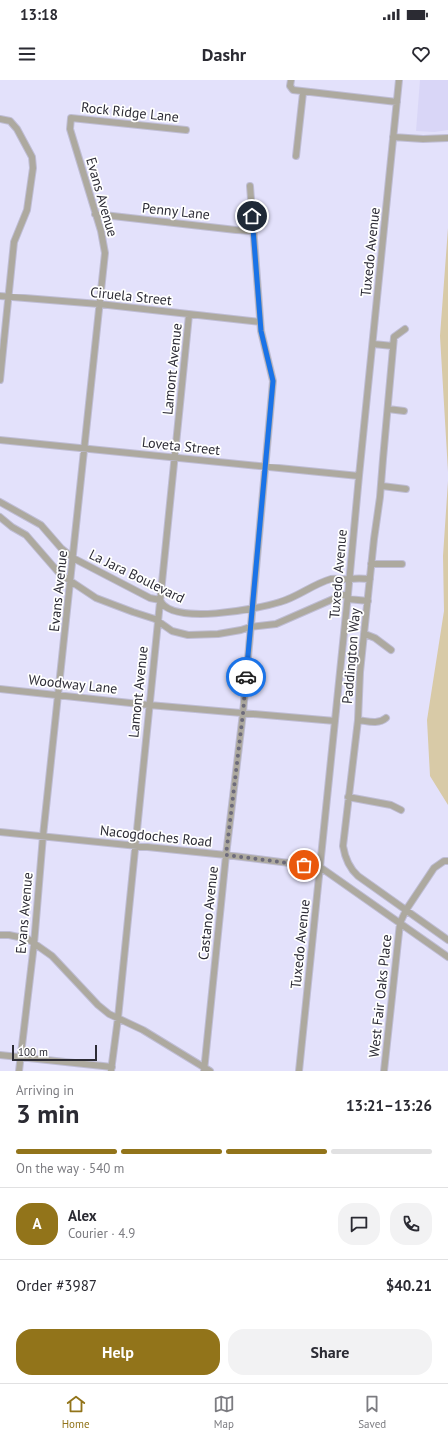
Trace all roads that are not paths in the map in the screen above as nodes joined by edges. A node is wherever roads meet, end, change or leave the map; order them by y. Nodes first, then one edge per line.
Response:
1 (291, 80) edge
2 (399, 80) edge
3 (302, 92) junction
4 (397, 102) junction
5 (0, 118) edge
6 (71, 118) joint
7 (186, 130) dead end
8 (393, 137) junction
9 (448, 138) edge
10 (296, 156) dead end
11 (250, 186) dead end
12 (95, 214) junction
13 (254, 231) junction
14 (0, 296) edge
15 (9, 297) junction
16 (99, 304) junction
17 (189, 315) junction
18 (260, 322) junction
19 (405, 329) dead end
20 (373, 344) junction
21 (393, 346) junction
22 (0, 380) edge
23 (388, 409) junction
24 (404, 411) dead end
25 (0, 440) edge
26 (84, 448) junction
27 (175, 458) junction
28 (265, 467) junction
29 (359, 476) junction
30 (382, 486) junction
31 (406, 489) dead end
32 (0, 502) edge
33 (0, 517) edge
34 (73, 558) junction
35 (372, 564) junction
36 (402, 564) dead end
37 (350, 579) junction
38 (370, 579) junction
39 (71, 581) junction
40 (348, 597) junction
41 (160, 600) junction
42 (368, 601) junction
43 (251, 608) junction
44 (158, 621) junction
45 (250, 627) junction
46 (364, 634) junction
47 (391, 650) dead end
48 (0, 689) edge
49 (59, 695) junction
50 (149, 704) junction
51 (243, 713) junction
52 (386, 718) dead end
53 (358, 720) junction
54 (336, 721) junction
55 (348, 797) junction
56 (401, 810) dead end
57 (0, 832) edge
58 (44, 836) junction
59 (135, 846) junction
60 (226, 855) junction
61 (448, 861) edge
62 (320, 867) junction
63 (406, 910) junction
64 (400, 923) junction
65 (0, 935) edge
66 (448, 940) edge
67 (34, 944) junction
68 (448, 957) edge
69 (118, 1018) junction
70 (0, 1055) edge
71 (20, 1057) junction
72 (111, 1069) edge
73 (206, 1070) edge
74 (19, 1071) edge
75 (299, 1071) edge
76 (384, 1071) edge

1 - 3 street
2 - 4 street, Tuxedo Avenue
3 - 4 street
3 - 10 street
4 - 8 street, Tuxedo Avenue
5 - 15 street
6 - 7 street, Rock Ridge Lane
6 - 12 street, Evans Avenue
8 - 9 street
8 - 20 street, Tuxedo Avenue
11 - 13 street, Castano Avenue
12 - 13 street, Penny Lane
12 - 16 street, Evans Avenue
13 - 18 street, Castano Avenue
14 - 15 street, Ciruela Street
15 - 16 street, Ciruela Street
15 - 22 street
16 - 17 street, Ciruela Street
16 - 26 street, Evans Avenue
17 - 18 street, Ciruela Street
17 - 27 street, Lamont Avenue
18 - 28 street, Castano Avenue
19 - 21 street, Paddington Way
20 - 21 street
20 - 29 street, Tuxedo Avenue
21 - 23 street, Paddington Way
23 - 24 street
23 - 30 street, Paddington Way
25 - 26 street, Loveta Street
26 - 27 street, Loveta Street
26 - 34 street, Evans Avenue
27 - 28 street, Loveta Street
27 - 41 street, Lamont Avenue
28 - 29 street, Loveta Street
28 - 43 street, Castano Avenue
29 - 37 street, Tuxedo Avenue
30 - 31 street
30 - 35 street, Paddington Way
32 - 34 street, La Jara Boulevard
33 - 39 street
34 - 39 street, Evans Avenue
34 - 41 street, La Jara Boulevard
35 - 36 street
35 - 38 street, Paddington Way
37 - 38 street, La Jara Boulevard
37 - 40 street, Tuxedo Avenue
37 - 43 street, La Jara Boulevard
38 - 42 street, Paddington Way
39 - 44 street
39 - 49 street, Evans Avenue
40 - 42 street
40 - 45 street
40 - 54 street, Tuxedo Avenue
41 - 43 street, La Jara Boulevard
41 - 44 street, Lamont Avenue
42 - 46 street, Paddington Way
43 - 45 street, Castano Avenue
44 - 45 street
44 - 50 street, Lamont Avenue
45 - 51 street, Castano Avenue
46 - 47 street
46 - 53 street, Paddington Way
48 - 49 street, Woodway Lane
49 - 50 street, Woodway Lane
49 - 58 street, Evans Avenue
50 - 51 street, Woodway Lane
50 - 59 street, Lamont Avenue
51 - 54 street, Woodway Lane
51 - 60 street, Castano Avenue
52 - 53 street
53 - 55 street, Paddington Way
54 - 62 street, Tuxedo Avenue
55 - 56 street
55 - 63 street, Paddington Way
57 - 58 street, Nacogdoches Road
58 - 59 street, Nacogdoches Road
58 - 67 street, Evans Avenue
59 - 60 street, Nacogdoches Road
59 - 69 street, Lamont Avenue
60 - 62 street, Nacogdoches Road
60 - 73 street, Castano Avenue
61 - 63 street, West Fair Oaks Place
62 - 64 street, Nacogdoches Road
62 - 75 street, Tuxedo Avenue
63 - 64 street, West Fair Oaks Place
63 - 66 street, Paddington Way
64 - 68 street, Nacogdoches Road
64 - 76 street, West Fair Oaks Place
65 - 67 street
67 - 69 street
67 - 71 street, Evans Avenue
69 - 72 street, Lamont Avenue
69 - 73 street
70 - 71 street
71 - 72 street
71 - 74 street, Evans Avenue

